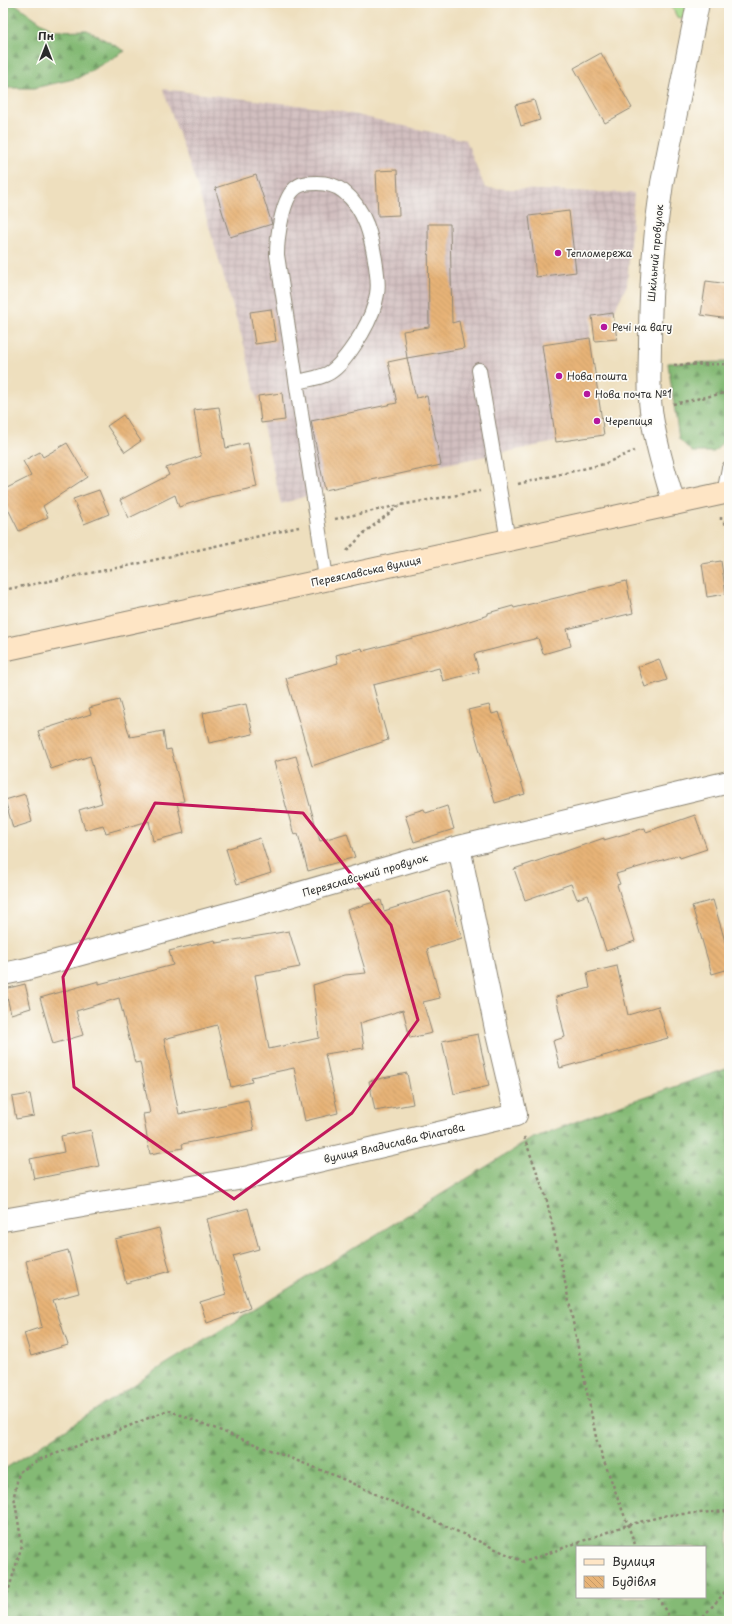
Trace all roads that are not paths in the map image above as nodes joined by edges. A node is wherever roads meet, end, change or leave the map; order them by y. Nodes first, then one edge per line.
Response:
1 (698, 3) edge
2 (479, 370) dead end
3 (298, 382) junction
4 (729, 468) edge
5 (727, 493) edge
6 (674, 504) junction
7 (508, 541) junction
8 (326, 578) junction
9 (3, 650) edge
10 (729, 782) edge
11 (459, 847) junction
12 (3, 974) edge
13 (3, 1220) edge

1 - 6 street, Шкільний провулок
2 - 7 lane
3 - 3 lane
3 - 8 lane
4 - 5 lane
5 - 6 main road, Переяславська вулиця
6 - 7 main road, Переяславська вулиця
7 - 8 main road, Переяславська вулиця
8 - 9 main road, Переяславська вулиця
10 - 11 street, Переяславський провулок
11 - 12 street, Переяславський провулок
11 - 13 street, вулиця Владислава Філатова

